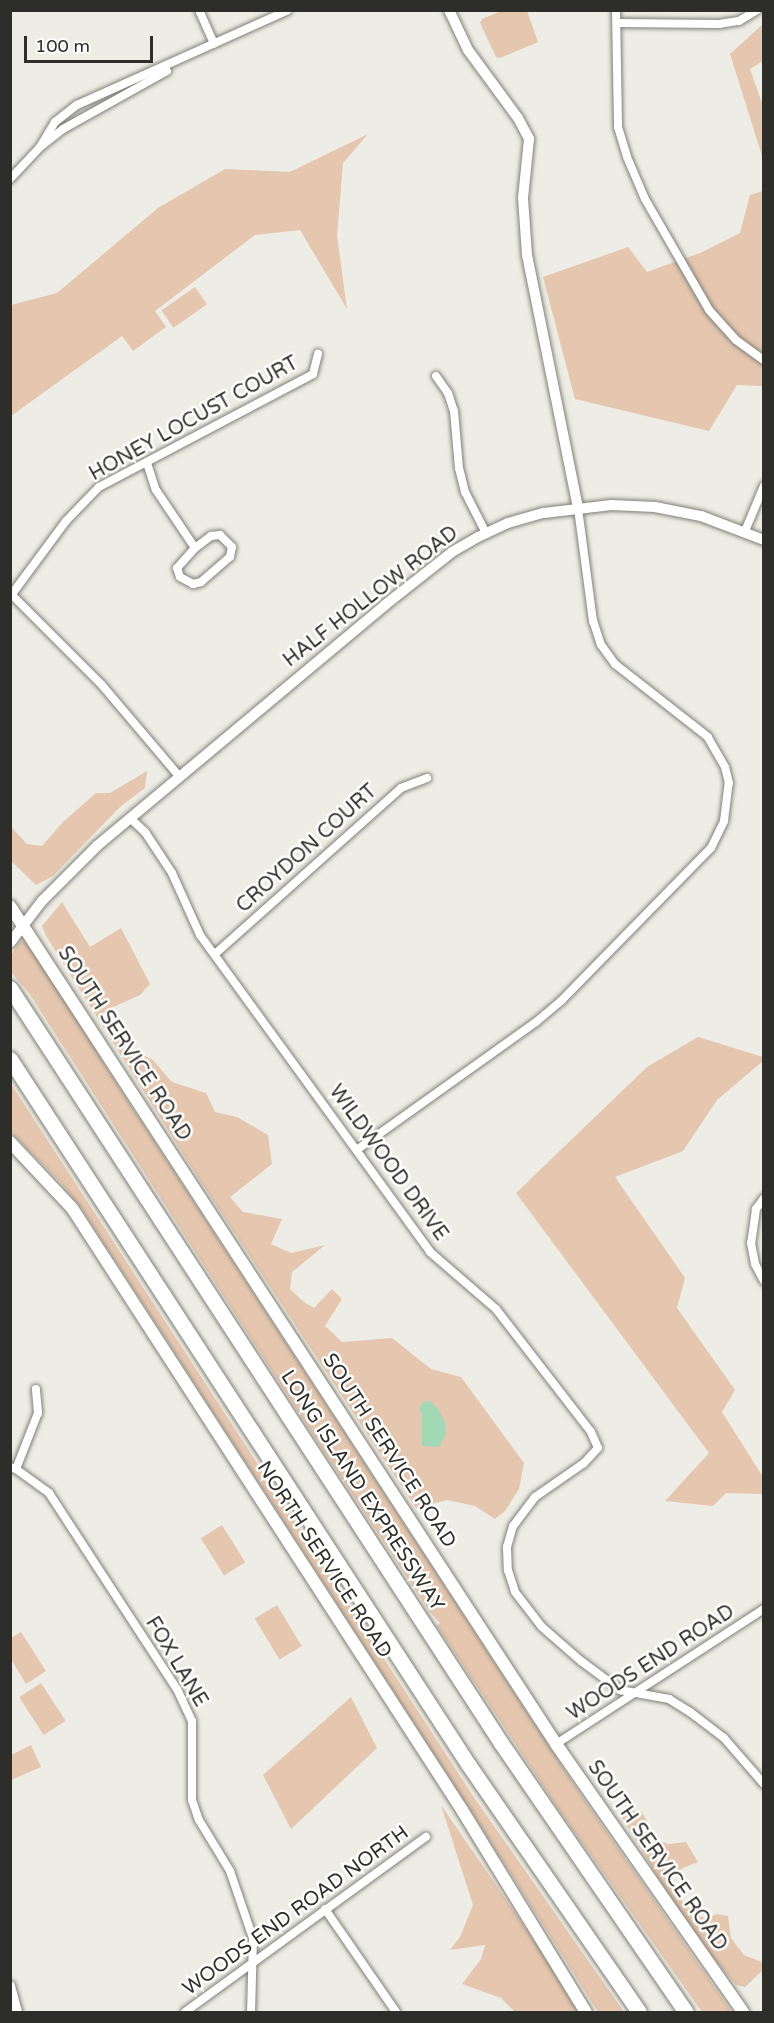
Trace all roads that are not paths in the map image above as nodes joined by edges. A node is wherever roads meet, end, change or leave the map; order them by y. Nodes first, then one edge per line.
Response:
1 (199, 10) edge
2 (288, 10) edge
3 (449, 10) edge
4 (616, 10) edge
5 (757, 10) edge
6 (617, 23) junction
7 (214, 44) junction
8 (40, 147) junction
9 (10, 179) edge
10 (318, 354) dead end
11 (764, 360) edge
12 (436, 376) dead end
13 (147, 463) junction
14 (764, 486) edge
15 (578, 508) junction
16 (745, 531) junction
17 (486, 533) junction
18 (764, 540) edge
19 (195, 548) junction
20 (11, 594) edge
21 (180, 777) junction
22 (427, 778) dead end
23 (131, 819) junction
24 (10, 906) edge
25 (24, 924) junction
26 (11, 943) edge
27 (215, 954) junction
28 (10, 988) edge
29 (10, 1059) edge
30 (10, 1142) edge
31 (358, 1149) junction
32 (764, 1198) edge
33 (764, 1281) edge
34 (36, 1389) dead end
35 (13, 1468) edge
36 (764, 1609) edge
37 (639, 1692) junction
38 (556, 1744) junction
39 (764, 1784) edge
40 (426, 1837) dead end
41 (325, 1909) junction
42 (253, 1963) junction
43 (10, 1986) edge
44 (17, 2013) edge
45 (185, 2013) edge
46 (251, 2013) edge
47 (396, 2013) edge
48 (586, 2013) edge
49 (639, 2013) edge
50 (686, 2013) edge
51 (743, 2013) edge

1 - 7 street
2 - 7 street
3 - 15 street
4 - 6 street
5 - 6 street
6 - 11 street
7 - 8 street
7 - 8 street
8 - 9 street
10 - 13 street, HONEY LOCUST COURT
12 - 17 street
13 - 19 street
13 - 20 street, HONEY LOCUST COURT
14 - 16 street
15 - 16 street, HALF HOLLOW ROAD
15 - 17 street, HALF HOLLOW ROAD
15 - 31 street
16 - 18 street, HALF HOLLOW ROAD
17 - 21 street, HALF HOLLOW ROAD
19 - 19 street
20 - 21 street
21 - 23 street, HALF HOLLOW ROAD
22 - 27 street, CROYDON COURT
23 - 25 street, HALF HOLLOW ROAD
23 - 27 street, WILDWOOD DRIVE
24 - 25 main road, SOUTH SERVICE ROAD
25 - 26 street, HALF HOLLOW ROAD
25 - 38 main road, SOUTH SERVICE ROAD
27 - 31 street, WILDWOOD DRIVE
28 - 50 highway, LONG ISLAND EXPRESSWAY
29 - 49 highway
30 - 48 main road, NORTH SERVICE ROAD
31 - 37 street, WILDWOOD DRIVE
32 - 33 street
34 - 35 street
35 - 42 street, FOX LANE
36 - 37 street, WOODS END ROAD
37 - 38 street, WOODS END ROAD
37 - 39 street, WILDWOOD DRIVE
38 - 51 main road, SOUTH SERVICE ROAD
40 - 41 street, WOODS END ROAD NORTH
41 - 42 street, WOODS END ROAD NORTH
41 - 47 street
42 - 45 street, WOODS END ROAD NORTH
42 - 46 street, FOX LANE
43 - 44 street

